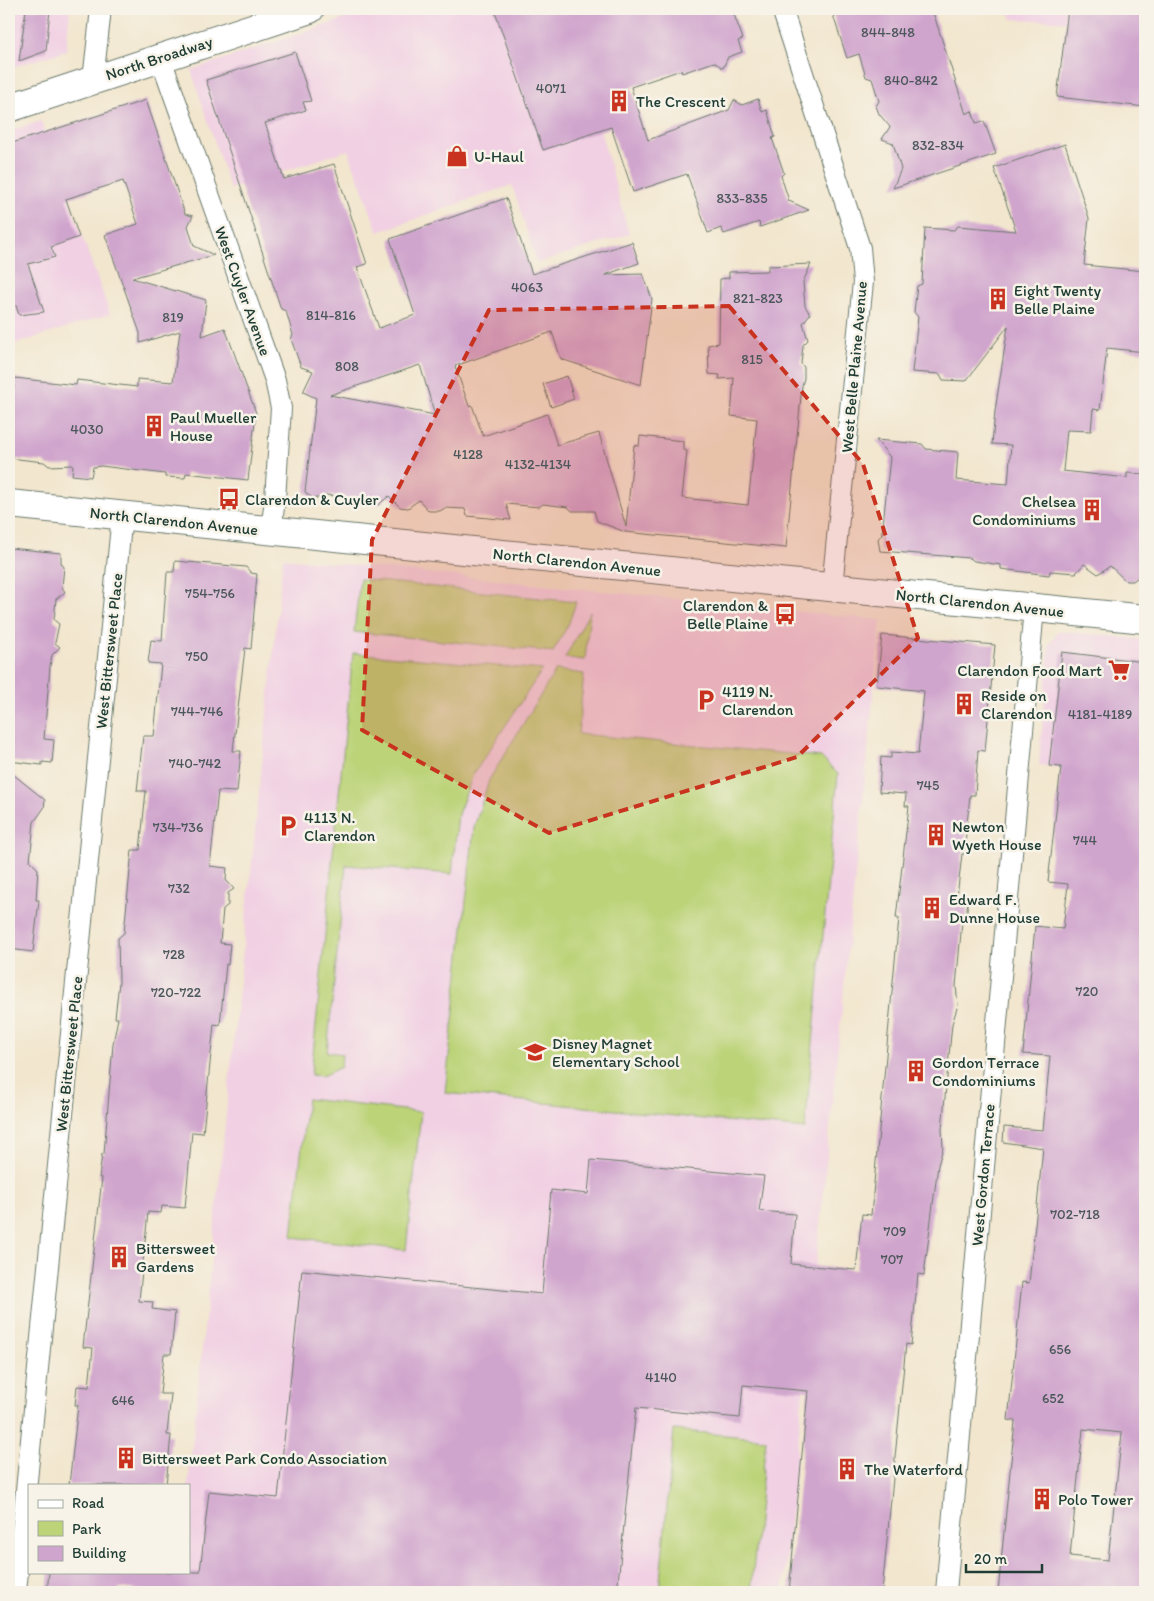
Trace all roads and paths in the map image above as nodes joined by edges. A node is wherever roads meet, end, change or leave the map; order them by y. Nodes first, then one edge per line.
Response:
1 (101, 9) edge
2 (310, 9) edge
3 (782, 9) edge
4 (161, 59) junction
5 (93, 80) junction
6 (9, 108) edge
7 (9, 504) edge
8 (122, 516) junction
9 (271, 530) junction
10 (832, 587) junction
11 (1034, 608) junction
12 (1145, 619) edge
13 (16, 1592) edge
14 (946, 1592) edge

1 - 5 street
2 - 4 street, North Broadway
3 - 10 street, West Belle Plaine Avenue
4 - 5 street, North Broadway
4 - 9 street, West Cuyler Avenue
5 - 6 street, North Broadway
7 - 8 street, North Clarendon Avenue
8 - 9 street, North Clarendon Avenue
8 - 13 street, West Bittersweet Place
9 - 10 street, North Clarendon Avenue
10 - 11 street, North Clarendon Avenue
11 - 12 street, North Clarendon Avenue
11 - 14 street, West Gordon Terrace

